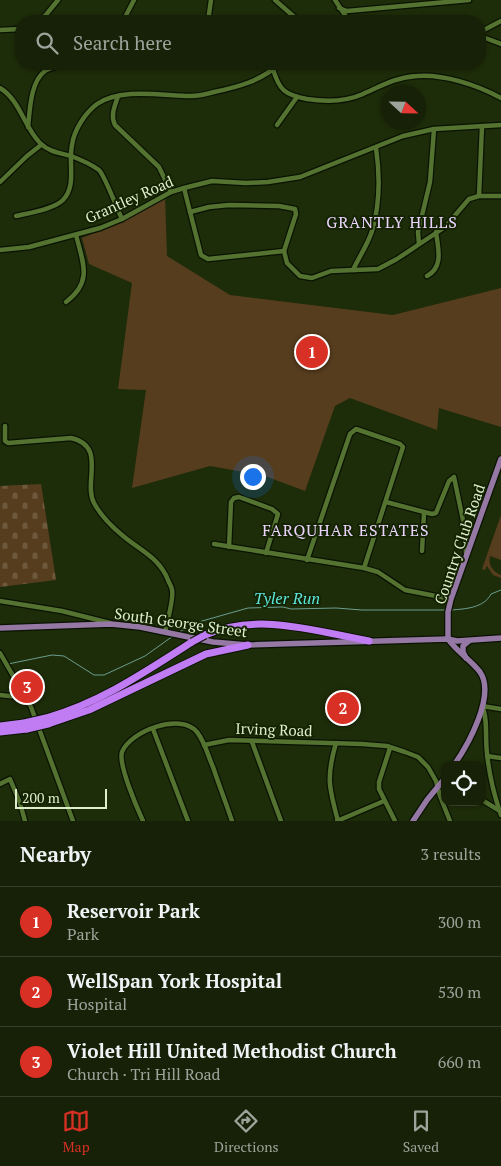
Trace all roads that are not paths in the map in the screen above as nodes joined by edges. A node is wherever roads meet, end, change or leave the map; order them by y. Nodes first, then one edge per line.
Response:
1 (58, 0) edge
2 (134, 0) edge
3 (210, 0) edge
4 (275, 0) edge
5 (335, 0) edge
6 (469, 0) edge
7 (451, 1) edge
8 (339, 8) junction
9 (46, 15) edge
10 (126, 15) edge
11 (209, 15) edge
12 (292, 15) edge
13 (344, 15) edge
14 (501, 21) edge
15 (15, 29) edge
16 (486, 29) edge
17 (0, 30) edge
18 (486, 38) edge
19 (501, 44) edge
20 (46, 70) edge
21 (271, 70) edge
22 (277, 70) edge
23 (0, 88) edge
24 (118, 96) junction
25 (297, 98) junction
26 (501, 98) edge
27 (277, 125) dead end
28 (501, 125) edge
29 (482, 126) junction
30 (28, 128) junction
31 (434, 129) junction
32 (41, 144) junction
33 (376, 148) junction
34 (71, 156) junction
35 (0, 182) edge
36 (184, 188) junction
37 (171, 192) junction
38 (480, 196) junction
39 (501, 196) edge
40 (190, 212) junction
41 (16, 216) dead end
42 (122, 219) junction
43 (436, 232) junction
44 (76, 235) junction
45 (419, 244) junction
46 (0, 250) edge
47 (284, 250) junction
48 (353, 270) junction
49 (427, 276) dead end
50 (66, 302) dead end
51 (4, 426) dead end
52 (501, 459) edge
53 (386, 502) junction
54 (424, 513) junction
55 (214, 544) dead end
56 (229, 547) junction
57 (422, 551) dead end
58 (266, 553) junction
59 (467, 556) junction
60 (307, 560) junction
61 (364, 568) junction
62 (451, 599) junction
63 (0, 601) edge
64 (112, 624) junction
65 (0, 628) edge
66 (165, 632) junction
67 (501, 637) edge
68 (448, 640) junction
69 (470, 640) junction
70 (370, 641) junction
71 (248, 645) junction
72 (0, 652) edge
73 (467, 660) junction
74 (0, 695) edge
75 (27, 698) junction
76 (482, 706) junction
77 (501, 709) edge
78 (47, 721) junction
79 (0, 726) edge
80 (26, 726) junction
81 (153, 729) junction
82 (0, 732) edge
83 (252, 742) junction
84 (336, 743) junction
85 (204, 745) junction
86 (390, 748) junction
87 (487, 756) junction
88 (501, 758) edge
89 (456, 761) edge
90 (441, 782) edge
91 (0, 784) edge
92 (437, 787) junction
93 (384, 801) junction
94 (486, 803) edge
95 (501, 813) edge
96 (25, 821) edge
97 (73, 821) edge
98 (143, 821) edge
99 (188, 821) edge
100 (232, 821) edge
101 (281, 821) edge
102 (337, 821) edge
103 (394, 821) edge
104 (414, 821) edge
105 (450, 821) edge

1 - 9 street
2 - 10 street
3 - 11 street
4 - 12 street
5 - 8 street
6 - 7 street
7 - 8 street
8 - 13 street
14 - 16 street
15 - 17 street
18 - 19 street
20 - 30 street
21 - 24 street
22 - 25 street
23 - 30 street
24 - 34 street
24 - 37 street
25 - 26 street
25 - 27 street
28 - 29 street, Grantley Road
29 - 31 street, Grantley Road
29 - 38 street
30 - 32 street
31 - 33 street, Grantley Road
31 - 45 street
32 - 34 street
32 - 35 street
33 - 36 street, Grantley Road
33 - 48 street
34 - 41 street
34 - 42 street
36 - 37 street, Grantley Road
36 - 40 street
37 - 42 street, Grantley Road
38 - 39 street
38 - 43 street
40 - 47 street
40 - 47 street
42 - 44 street, Grantley Road
43 - 45 street
43 - 49 street
44 - 46 street, Grantley Road
44 - 50 street
45 - 48 street
47 - 48 street
51 - 66 street
52 - 59 main road, Country Club Road
53 - 54 street
53 - 60 street
53 - 61 street
54 - 57 street
54 - 59 street
55 - 56 street
56 - 58 street
56 - 58 street
58 - 60 street
59 - 62 main road, Country Club Road
60 - 61 street
61 - 62 street
62 - 68 main road, Country Club Road
63 - 64 street
64 - 65 main road, South George Street
64 - 66 main road, South George Street
66 - 71 main road, South George Street
67 - 68 main road, South George Street
67 - 69 main road, South George Street
68 - 69 main road, South George Street
68 - 70 main road, South George Street
68 - 73 main road
69 - 73 main road
70 - 71 main road, South George Street
70 - 78 highway, bridge
71 - 78 highway
72 - 75 street
73 - 76 main road
74 - 75 street
75 - 97 street
76 - 77 street
76 - 87 street
76 - 89 main road
78 - 80 highway, bridge
79 - 80 highway
80 - 82 highway
81 - 85 street
81 - 98 street
81 - 99 street
83 - 84 street, Irving Road
83 - 85 street, Irving Road
83 - 101 street
84 - 86 street, Irving Road
84 - 102 street
85 - 100 street
86 - 92 street, Irving Road
86 - 93 street
87 - 88 street
87 - 95 street
90 - 92 main road
91 - 96 street
92 - 104 main road
92 - 105 street, Irving Road
93 - 102 street
93 - 103 street
94 - 95 street

